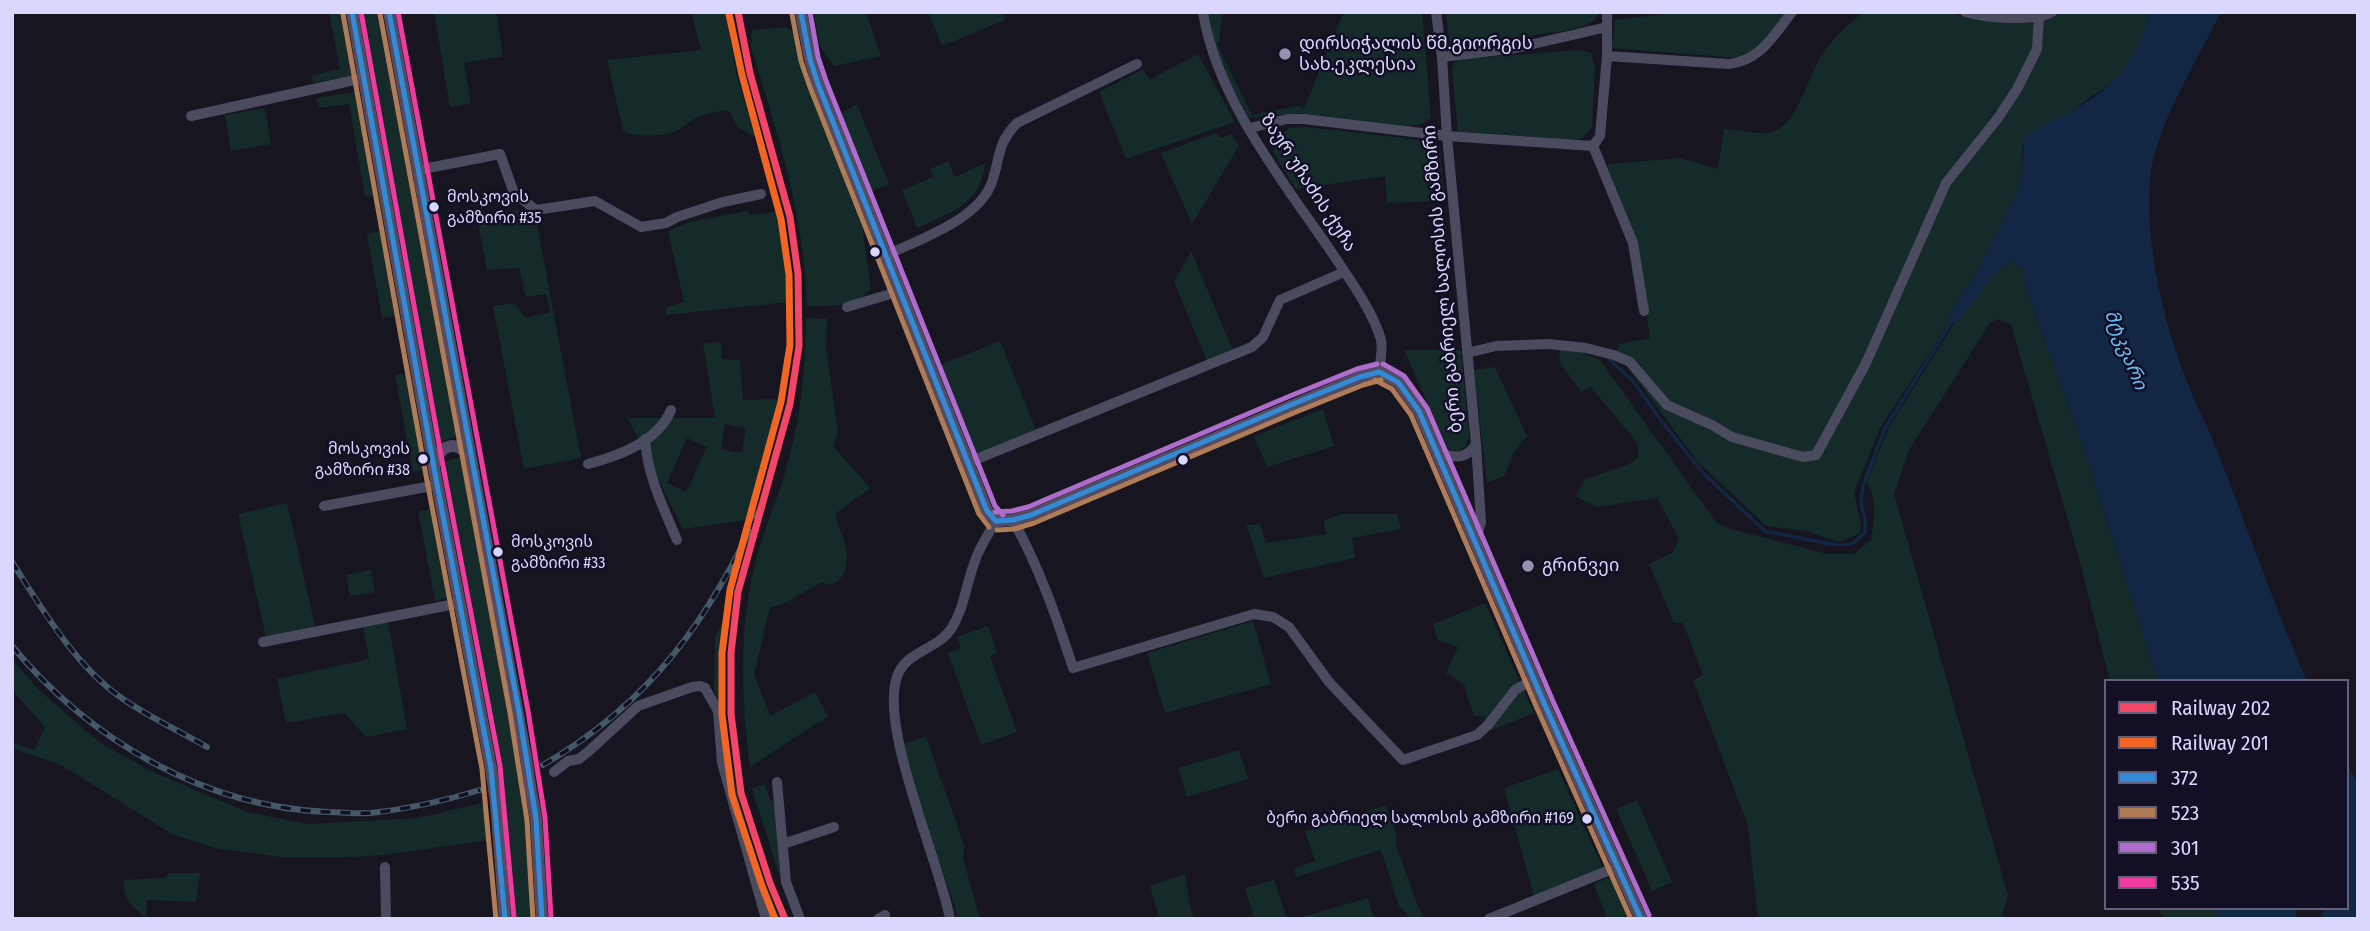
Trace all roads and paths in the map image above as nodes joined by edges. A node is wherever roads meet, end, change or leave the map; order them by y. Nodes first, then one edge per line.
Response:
1 (352, 12) edge
2 (389, 12) edge
3 (801, 12) edge
4 (1203, 12) edge
5 (1436, 12) edge
6 (1607, 12) edge
7 (1792, 12) edge
8 (2052, 12) edge
9 (1971, 14) edge
10 (2039, 16) junction
11 (1607, 27) junction
12 (1607, 56) junction
13 (1442, 57) junction
14 (1137, 64) dead end
15 (364, 78) junction
16 (191, 116) dead end
17 (1250, 128) junction
18 (1447, 136) junction
19 (1593, 146) junction
20 (418, 170) junction
21 (761, 194) dead end
22 (885, 256) junction
23 (1344, 272) junction
24 (900, 292) junction
25 (847, 307) dead end
26 (1644, 311) dead end
27 (1467, 353) junction
28 (1379, 372) junction
29 (671, 410) dead end
30 (645, 439) junction
31 (1476, 444) junction
32 (1437, 453) junction
33 (471, 457) junction
34 (967, 463) junction
35 (588, 464) dead end
36 (434, 468) junction
37 (437, 485) junction
38 (324, 506) dead end
39 (1013, 520) junction
40 (996, 521) junction
41 (677, 540) dead end
42 (1475, 542) junction
43 (460, 603) junction
44 (263, 642) dead end
45 (1534, 679) junction
46 (554, 772) dead end
47 (777, 782) dead end
48 (834, 827) dead end
49 (783, 844) junction
50 (385, 867) dead end
51 (1617, 867) junction
52 (1494, 918) edge
53 (386, 919) edge
54 (505, 919) edge
55 (542, 919) edge
56 (766, 919) edge
57 (800, 919) edge
58 (950, 919) edge
59 (1641, 919) edge

1 - 15 main road
2 - 20 main road
3 - 22 main road
4 - 17 street, ზაურ უჩაძის ქუჩა
5 - 13 street, ბერი გაბრიელ სალოსის გამზირი
6 - 11 street
7 - 12 street
8 - 10 street
9 - 10 street
10 - 27 street
11 - 12 street
11 - 13 street
12 - 19 street
13 - 18 street, ბერი გაბრიელ სალოსის გამზირი
14 - 22 street
15 - 16 street
15 - 36 main road
17 - 18 street
17 - 23 street, ზაურ უჩაძის ქუჩა
18 - 19 street
18 - 27 street, ბერი გაბრიელ სალოსის გამზირი
19 - 26 street
20 - 21 street
20 - 33 main road
22 - 24 main road
23 - 28 street, ზაურ უჩაძის ქუჩა
23 - 34 street
24 - 25 street
24 - 34 main road
27 - 31 street, ბერი გაბრიელ სალოსის გამზირი
28 - 32 main road, ბერი გაბრიელ სალოსის გამზირი
28 - 39 main road
29 - 30 street
30 - 35 street
30 - 41 street
31 - 32 street
31 - 42 street, ბერი გაბრიელ სალოსის გამზირი
32 - 42 main road, ბერი გაბრიელ სალოსის გამზირი
33 - 36 main road
33 - 55 main road, bridge
34 - 40 main road
36 - 37 main road
37 - 38 street
37 - 43 main road
39 - 40 main road
39 - 45 street
40 - 58 street
42 - 45 main road, ბერი გაბრიელ სალოსის გამზირი
43 - 44 street
43 - 54 main road, bridge
45 - 51 main road, ბერი გაბრიელ სალოსის გამზირი
46 - 56 street
47 - 49 street
48 - 49 street
49 - 57 street
50 - 53 street
51 - 52 street
51 - 59 main road, ბერი გაბრიელ სალოსის გამზირი

